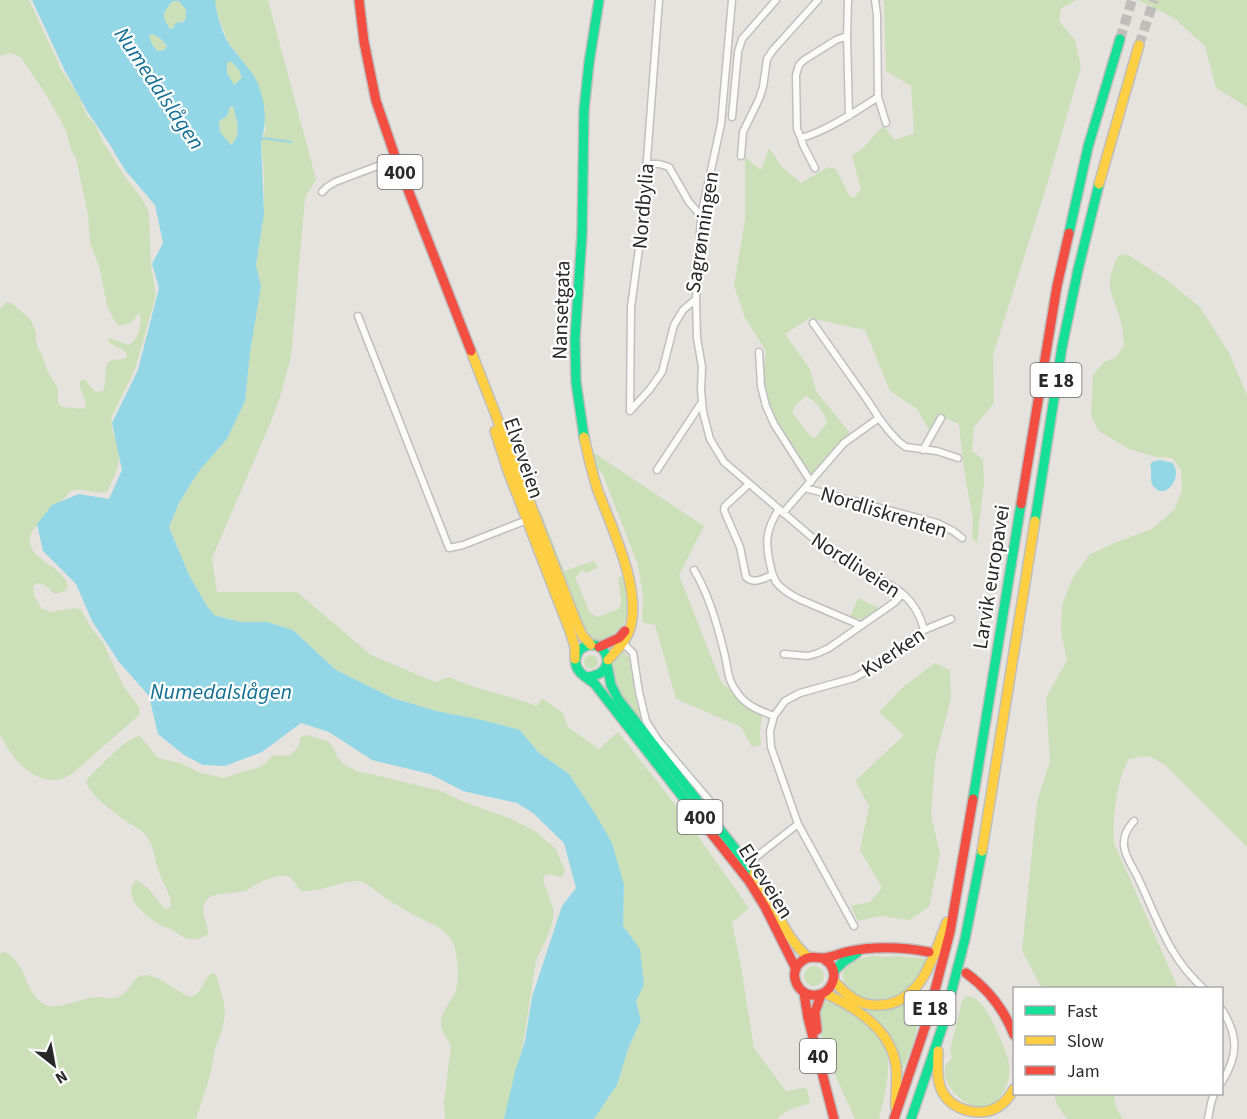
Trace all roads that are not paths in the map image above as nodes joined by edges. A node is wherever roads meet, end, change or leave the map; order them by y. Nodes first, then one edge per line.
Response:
1 (359, 0) edge
2 (599, 0) edge
3 (659, 0) edge
4 (732, 0) edge
5 (776, 0) edge
6 (818, 0) edge
7 (848, 0) edge
8 (875, 0) edge
9 (847, 36) junction
10 (1120, 39) tunnel mouth
11 (1139, 45) tunnel mouth
12 (878, 97) junction
13 (849, 116) junction
14 (732, 117) dead end
15 (886, 123) dead end
16 (801, 138) junction
17 (741, 156) dead end
18 (396, 159) junction
19 (647, 164) junction
20 (815, 168) dead end
21 (322, 192) dead end
22 (701, 216) junction
23 (696, 298) junction
24 (358, 316) dead end
25 (813, 323) dead end
26 (759, 352) dead end
27 (702, 402) junction
28 (630, 411) joint
29 (879, 418) junction
30 (941, 418) dead end
31 (923, 450) junction
32 (958, 458) dead end
33 (657, 470) dead end
34 (810, 482) junction
35 (749, 484) junction
36 (805, 488) junction
37 (781, 511) junction
38 (531, 519) junction
39 (962, 538) dead end
40 (694, 570) dead end
41 (772, 575) junction
42 (902, 594) junction
43 (951, 619) dead end
44 (860, 626) junction
45 (924, 630) junction
46 (621, 640) junction
47 (595, 646) junction
48 (784, 654) dead end
49 (575, 659) junction
50 (608, 662) junction
51 (587, 677) junction
52 (774, 716) junction
53 (709, 800) dead end
54 (1134, 821) dead end
55 (798, 824) junction
56 (747, 864) junction
57 (956, 900) junction
58 (854, 926) dead end
59 (860, 951) junction
60 (929, 952) dead end
61 (808, 957) junction
62 (823, 958) junction
63 (796, 969) junction
64 (834, 971) junction
65 (966, 973) dead end
66 (834, 981) junction
67 (1202, 987) edge
68 (804, 993) junction
69 (822, 994) junction
70 (1223, 1012) edge
71 (1013, 1033) edge
72 (938, 1042) junction
73 (1223, 1078) edge
74 (1013, 1091) edge
75 (1019, 1095) edge
76 (1214, 1095) edge
77 (895, 1116) edge
78 (834, 1119) edge
79 (841, 1119) edge
80 (911, 1119) edge
81 (994, 1119) edge
82 (1208, 1119) edge

1 - 18 main road, Elveveien / 400
2 - 46 main road, Nansetgata
3 - 19 street, Nordbylia
4 - 22 street, Sagrønningen
5 - 14 street
6 - 17 street
7 - 9 street
8 - 12 street
9 - 13 street
9 - 16 street
10 - 57 main road, Larvik europavei / E 18
11 - 72 main road, Larvik europavei / E 18
12 - 13 street
12 - 15 street
13 - 16 street
16 - 20 street
18 - 21 street
18 - 38 main road, Elveveien / 400
19 - 22 street
19 - 28 street, Nordbylia
22 - 23 street, Sagrønningen
23 - 27 street, Nordliveien
23 - 28 street, Sagrønningen
24 - 38 street
25 - 29 street
26 - 34 street
27 - 33 street
27 - 35 street, Nordliveien
29 - 31 street
29 - 34 street
30 - 31 street
31 - 32 street
34 - 36 street
35 - 37 street, Nordliveien
35 - 41 street
36 - 37 street
36 - 39 street, Nordliskrenten
37 - 41 street
37 - 42 street, Nordliveien
38 - 47 main road, Elveveien / 400
38 - 49 main road, Elveveien / 400
40 - 52 street
41 - 44 street
42 - 44 street
42 - 45 street, Nordliveien
43 - 45 street, Kverken
44 - 48 street
45 - 52 street, Kverken
46 - 47 main road
46 - 50 main road, Nansetgata
46 - 53 street
47 - 49 main road
47 - 50 main road, 400
49 - 51 main road, 400
50 - 51 main road
50 - 56 main road, Elveveien / 400
51 - 63 main road, Elveveien / 400
52 - 55 street
54 - 67 street
55 - 56 street
55 - 58 street
56 - 61 main road, Elveveien / 400
57 - 66 main road, E 18
57 - 77 main road, Larvik europavei / E 18
59 - 60 main road
59 - 62 main road
59 - 64 main road
61 - 62 main road
61 - 63 main road
62 - 64 main road
63 - 68 main road, 400
64 - 66 main road
65 - 71 main road, E 18
66 - 69 main road
68 - 69 main road
68 - 78 main road, 40
69 - 77 main road, E 18
69 - 79 main road, 40
70 - 73 street
72 - 74 main road, E 18
72 - 80 main road, Larvik europavei / E 18
75 - 81 main road
76 - 82 street

